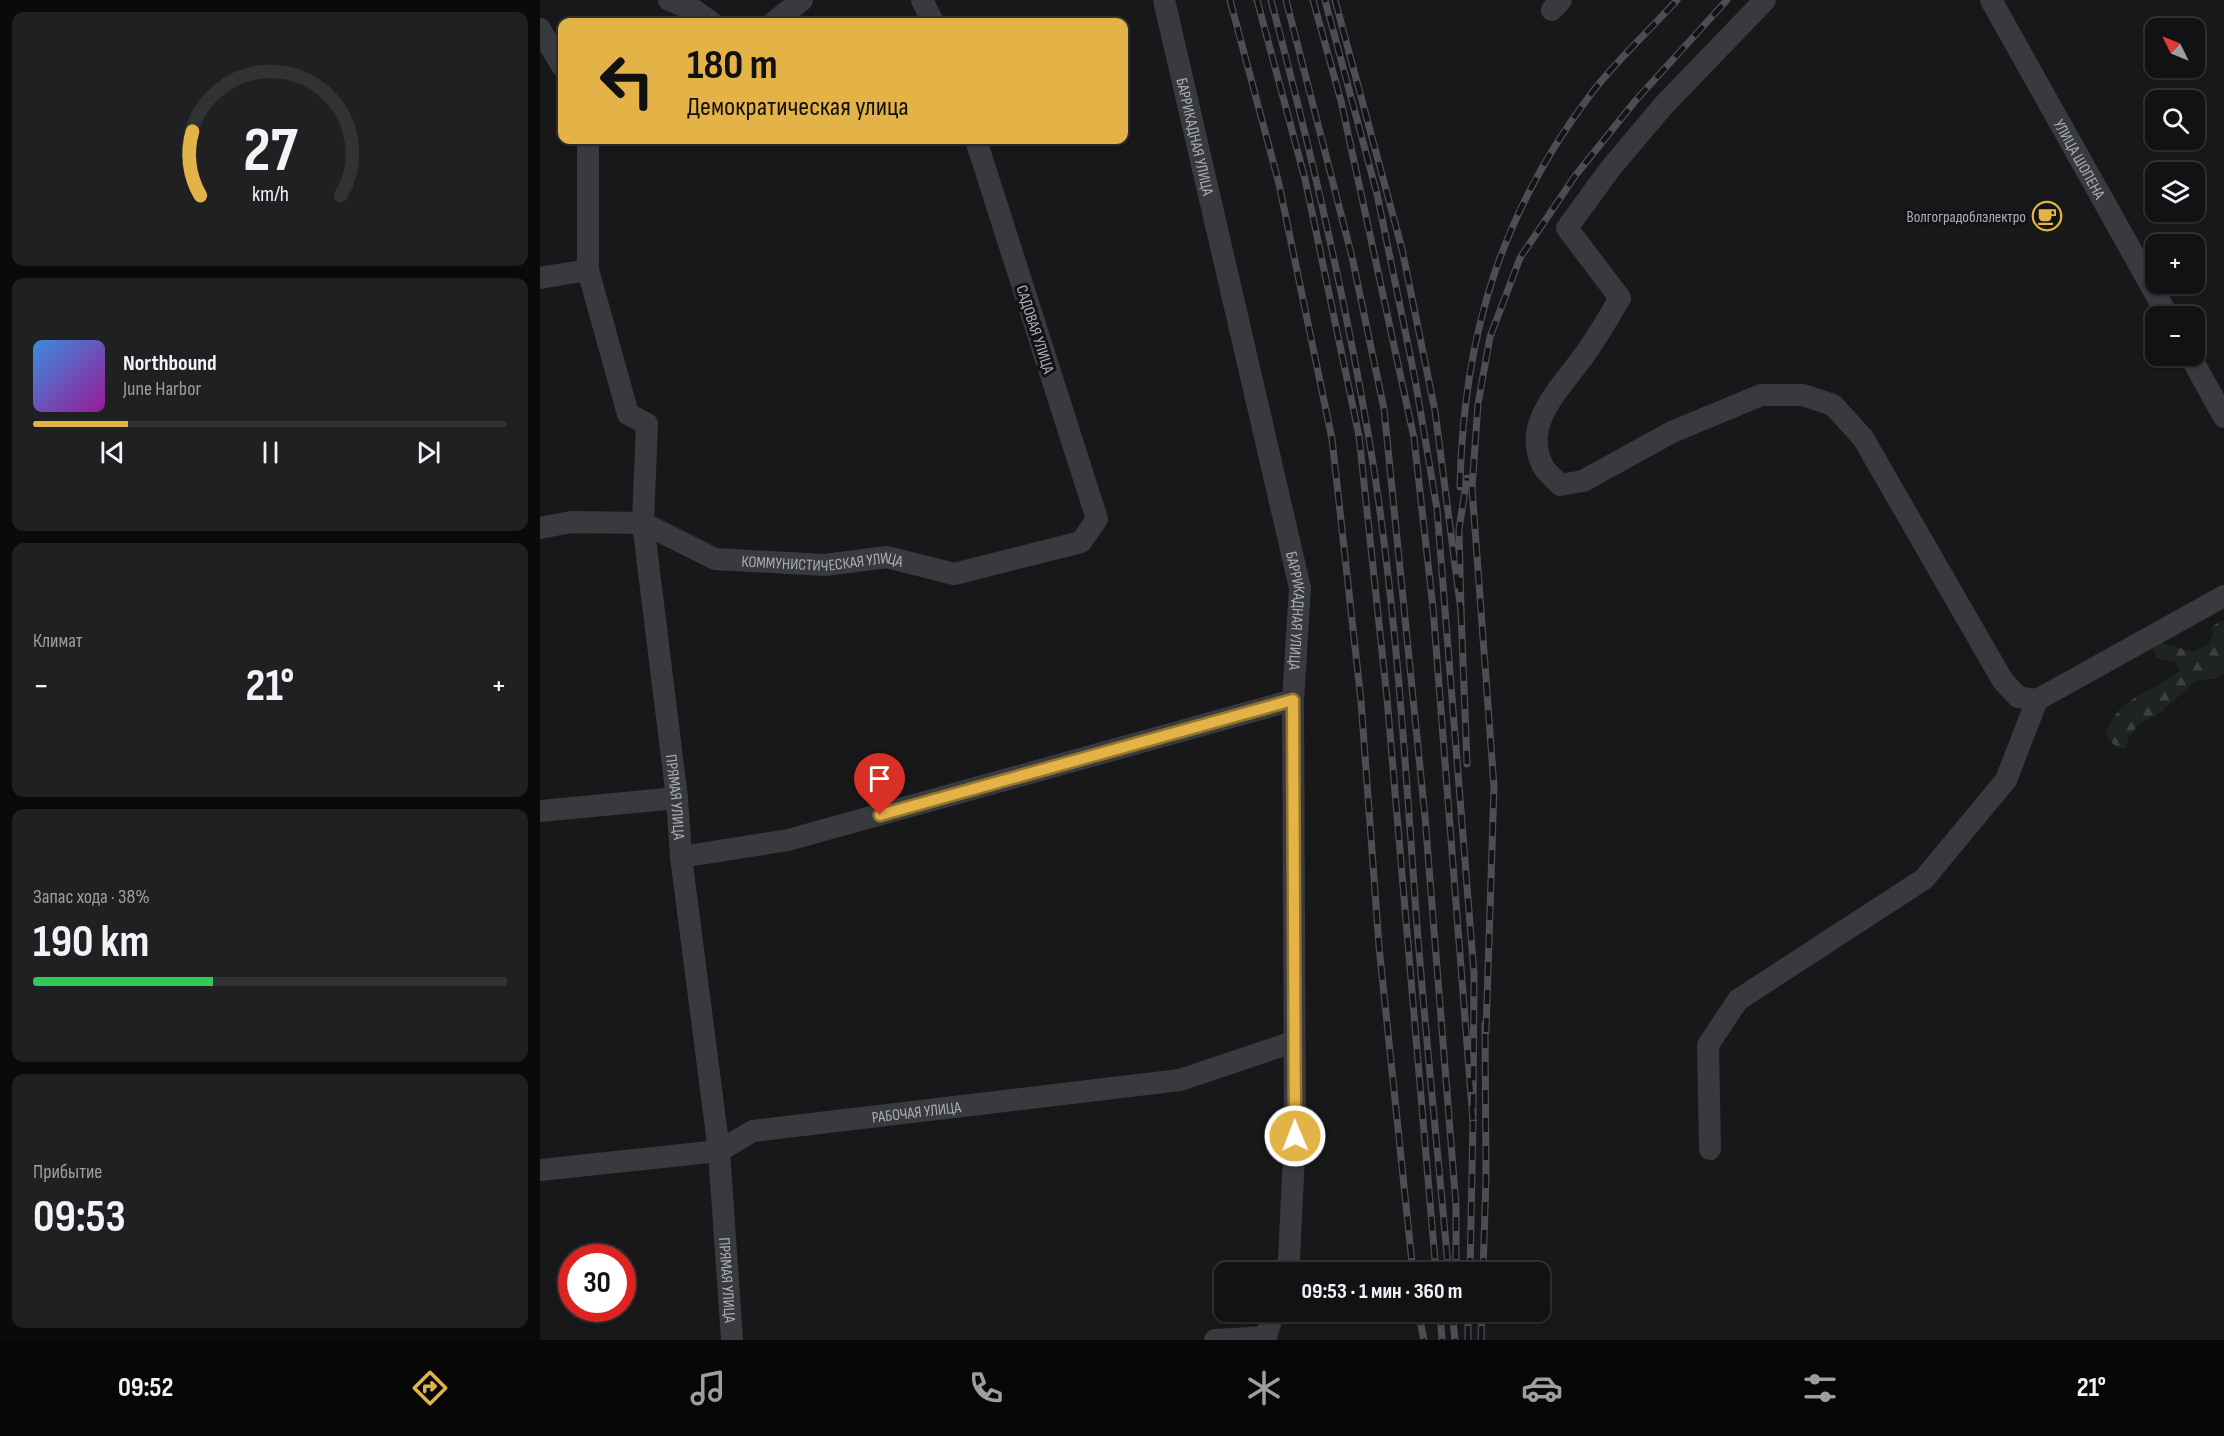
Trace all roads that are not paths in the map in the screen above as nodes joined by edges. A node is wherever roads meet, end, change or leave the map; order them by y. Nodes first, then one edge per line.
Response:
1 (669, 0) edge
2 (802, 0) edge
3 (922, 0) edge
4 (1164, 0) edge
5 (1765, 0) edge
6 (1991, 0) edge
7 (705, 18) edge
8 (779, 18) edge
9 (931, 18) edge
10 (540, 29) edge
11 (558, 59) edge
12 (588, 144) edge
13 (976, 144) edge
14 (588, 270) junction
15 (540, 279) edge
16 (2162, 306) edge
17 (2196, 366) edge
18 (2224, 417) edge
19 (1097, 519) joint
20 (643, 523) junction
21 (540, 528) edge
22 (2224, 596) edge
23 (1293, 700) junction
24 (2037, 700) junction
25 (677, 798) junction
26 (540, 811) edge
27 (681, 857) junction
28 (1293, 1042) junction
29 (1710, 1149) dead end
30 (719, 1151) junction
31 (540, 1170) edge
32 (1288, 1262) edge
33 (1271, 1322) edge
34 (1266, 1339) edge
35 (732, 1340) edge
36 (1215, 1340) edge

1 - 7 street
2 - 8 street
3 - 9 street
4 - 23 street, БАРРИКАДНАЯ УЛИЦА
5 - 24 street
6 - 16 street, УЛИЦА ШОПЕНА
10 - 11 street
12 - 14 street
13 - 19 street, САДОВАЯ УЛИЦА
14 - 15 street
14 - 20 street, ПРЯМАЯ УЛИЦА
17 - 18 street
19 - 20 street, КОММУНИСТИЧЕСКАЯ УЛИЦА
20 - 21 street, КОММУНИСТИЧЕСКАЯ УЛИЦА
20 - 25 street, ПРЯМАЯ УЛИЦА
22 - 24 street
23 - 27 street
23 - 28 street, БАРРИКАДНАЯ УЛИЦА
24 - 29 street
25 - 26 street
25 - 27 street, ПРЯМАЯ УЛИЦА
27 - 30 street, ПРЯМАЯ УЛИЦА
28 - 30 street, РАБОЧАЯ УЛИЦА
28 - 32 street, БАРРИКАДНАЯ УЛИЦА
30 - 31 street, РАБОЧАЯ УЛИЦА
30 - 35 street, ПРЯМАЯ УЛИЦА
33 - 34 street
34 - 36 street

